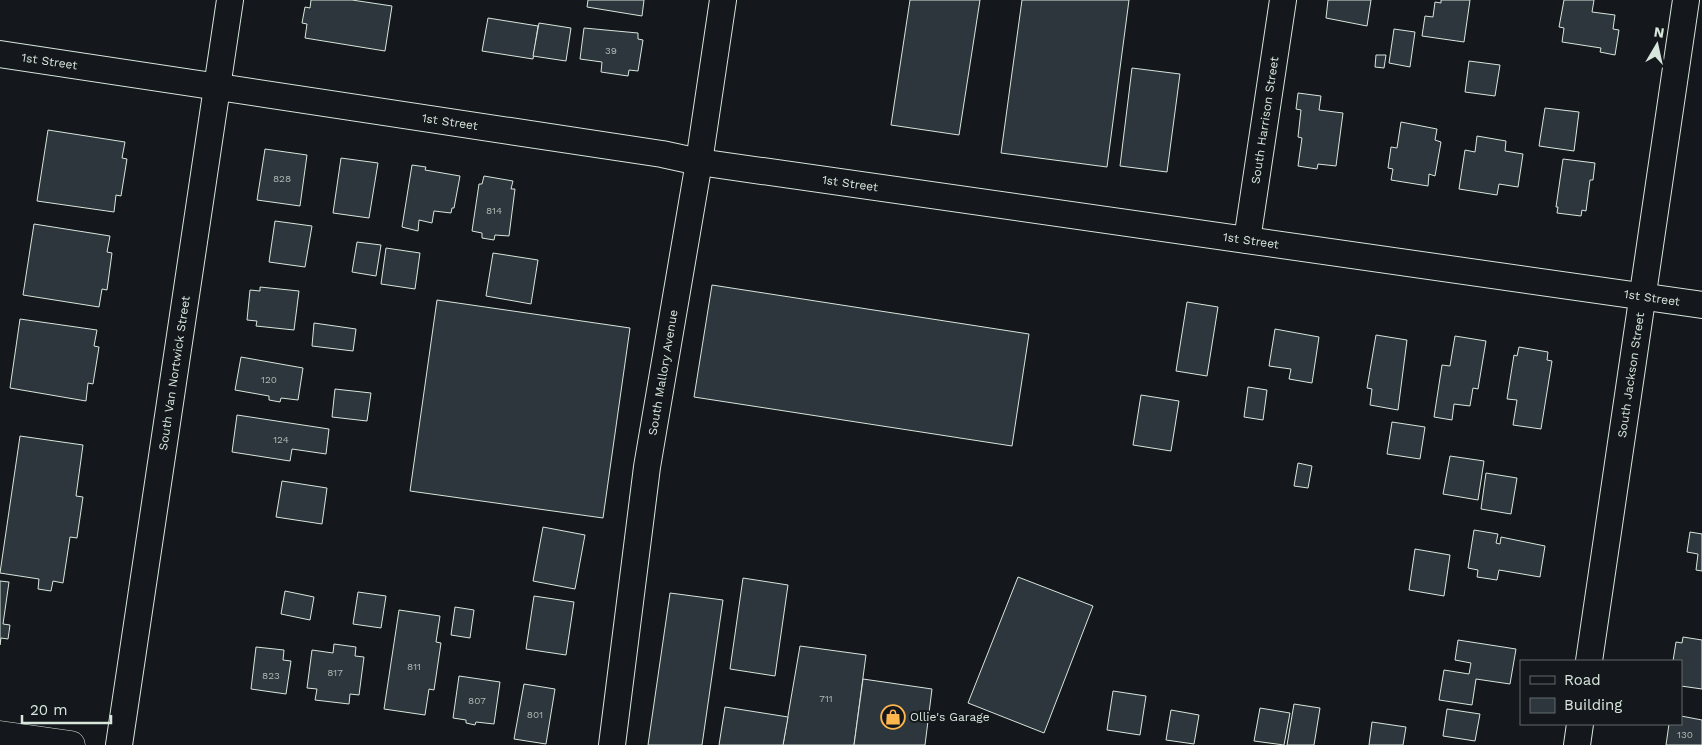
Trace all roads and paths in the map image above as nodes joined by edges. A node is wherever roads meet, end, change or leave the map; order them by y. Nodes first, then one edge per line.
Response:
1 (230, 0) edge
2 (723, 0) edge
3 (1284, 0) edge
4 (1686, 0) edge
5 (0, 54) edge
6 (217, 87) junction
7 (699, 162) junction
8 (1247, 240) junction
9 (1642, 297) junction
10 (1702, 306) edge
11 (1589, 660) edge
12 (1580, 725) edge
13 (0, 735) edge
14 (71, 745) edge
15 (119, 745) edge
16 (612, 745) edge
17 (1576, 745) edge

1 - 6 street, South Van Nortwick Street
2 - 7 street, South Mallory Avenue
3 - 8 street, South Harrison Street
4 - 9 street, South Jackson Street
5 - 6 street, 1st Street
6 - 7 street, 1st Street
6 - 15 street, South Van Nortwick Street
7 - 8 street, 1st Street
7 - 16 street, South Mallory Avenue
8 - 9 street, 1st Street
9 - 10 street, 1st Street
9 - 11 street, South Jackson Street
12 - 17 street
13 - 14 main road

